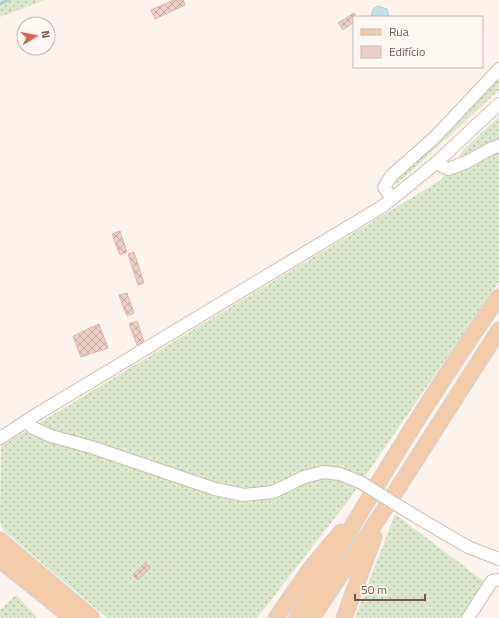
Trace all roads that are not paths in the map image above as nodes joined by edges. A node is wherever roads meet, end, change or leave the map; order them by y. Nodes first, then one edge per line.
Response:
1 (499, 69) edge
2 (499, 104) edge
3 (499, 146) edge
4 (436, 163) junction
5 (392, 199) junction
6 (499, 297) edge
7 (499, 330) edge
8 (27, 421) junction
9 (0, 438) edge
10 (368, 501) junction
11 (382, 513) junction
12 (0, 540) edge
13 (499, 559) edge
14 (0, 560) edge
15 (499, 580) edge
16 (72, 618) edge
17 (92, 618) edge
18 (276, 618) edge
19 (298, 618) edge
20 (312, 618) edge
21 (344, 618) edge
22 (468, 618) edge

1 - 5 street
2 - 4 street
3 - 4 street
4 - 5 street
5 - 8 street
6 - 10 main road
7 - 11 main road
8 - 9 street
8 - 13 street, bridge
10 - 18 main road
10 - 19 main road
11 - 20 main road
11 - 21 main road
12 - 17 main road
14 - 16 main road
15 - 22 street

